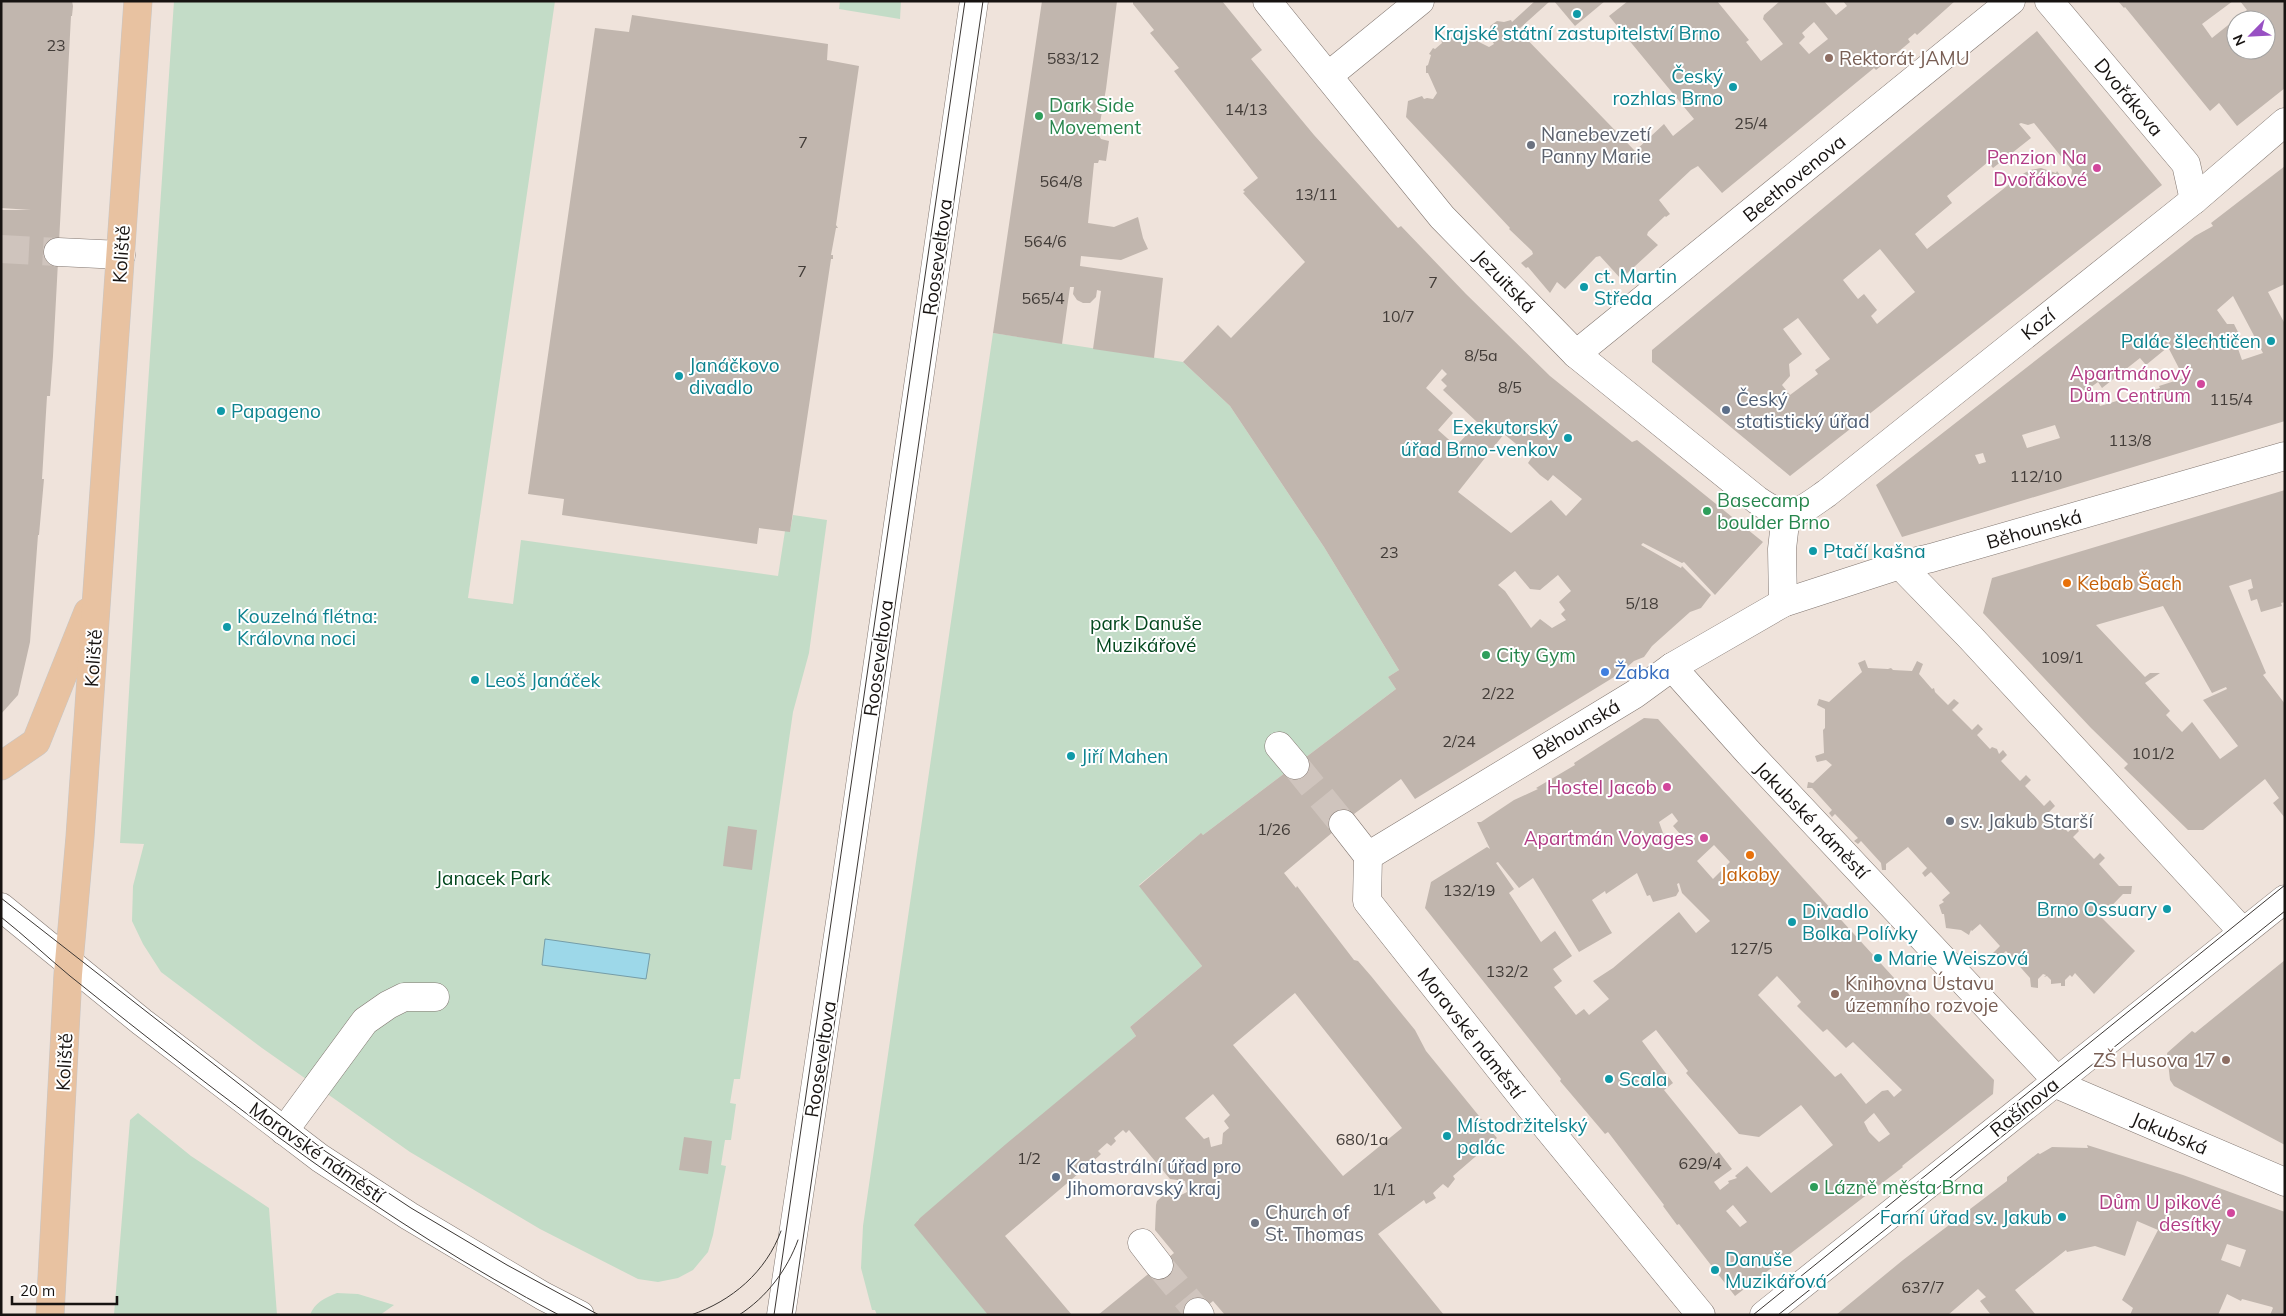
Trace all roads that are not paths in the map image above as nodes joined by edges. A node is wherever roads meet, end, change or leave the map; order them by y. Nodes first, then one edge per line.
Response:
1 (138, 1) edge
2 (974, 1) edge
3 (1267, 1) edge
4 (1420, 1) edge
5 (2011, 1) edge
6 (2049, 1) edge
7 (1328, 76) junction
8 (2285, 122) edge
9 (2194, 200) junction
10 (58, 252) tunnel mouth
11 (121, 255) junction
12 (1576, 354) junction
13 (2285, 456) edge
14 (1786, 514) junction
15 (1900, 565) junction
16 (97, 587) junction
17 (1783, 603) junction
18 (1672, 666) junction
19 (1, 766) edge
20 (1343, 824) tunnel mouth
21 (1368, 856) junction
22 (2285, 899) edge
23 (1, 907) edge
24 (2243, 932) junction
25 (69, 965) junction
26 (435, 997) dead end
27 (2057, 1080) junction
28 (284, 1131) junction
29 (2285, 1182) edge
30 (1142, 1243) dead end
31 (1159, 1264) tunnel mouth
32 (50, 1315) edge
33 (580, 1315) edge
34 (781, 1315) edge
35 (1701, 1315) edge
36 (1764, 1315) edge

1 - 11 main road, Koliště
2 - 34 street, Rooseveltova
3 - 7 street, Jezuitská
4 - 7 street
5 - 12 street, Beethovenova
6 - 9 street, Dvořákova
7 - 12 street, Jezuitská
8 - 9 street, Kozí
9 - 14 street, Kozí
10 - 11 street
11 - 16 main road, Koliště
12 - 14 street, Jezuitská
13 - 15 street, Běhounská
14 - 17 street
15 - 17 street, Běhounská
15 - 24 street
16 - 19 main road
16 - 25 main road, Koliště
17 - 18 street, Běhounská
18 - 21 street, Běhounská
18 - 27 street, Jakubské náměstí
20 - 21 street
21 - 35 street, Moravské náměstí
22 - 24 street, Rašínova
23 - 25 street, Moravské náměstí
24 - 27 street, Rašínova
25 - 28 street, Moravské náměstí
25 - 32 main road, Koliště
26 - 28 street
27 - 29 street, Jakubská
27 - 36 street, Rašínova
28 - 33 street, Moravské náměstí
30 - 31 street

